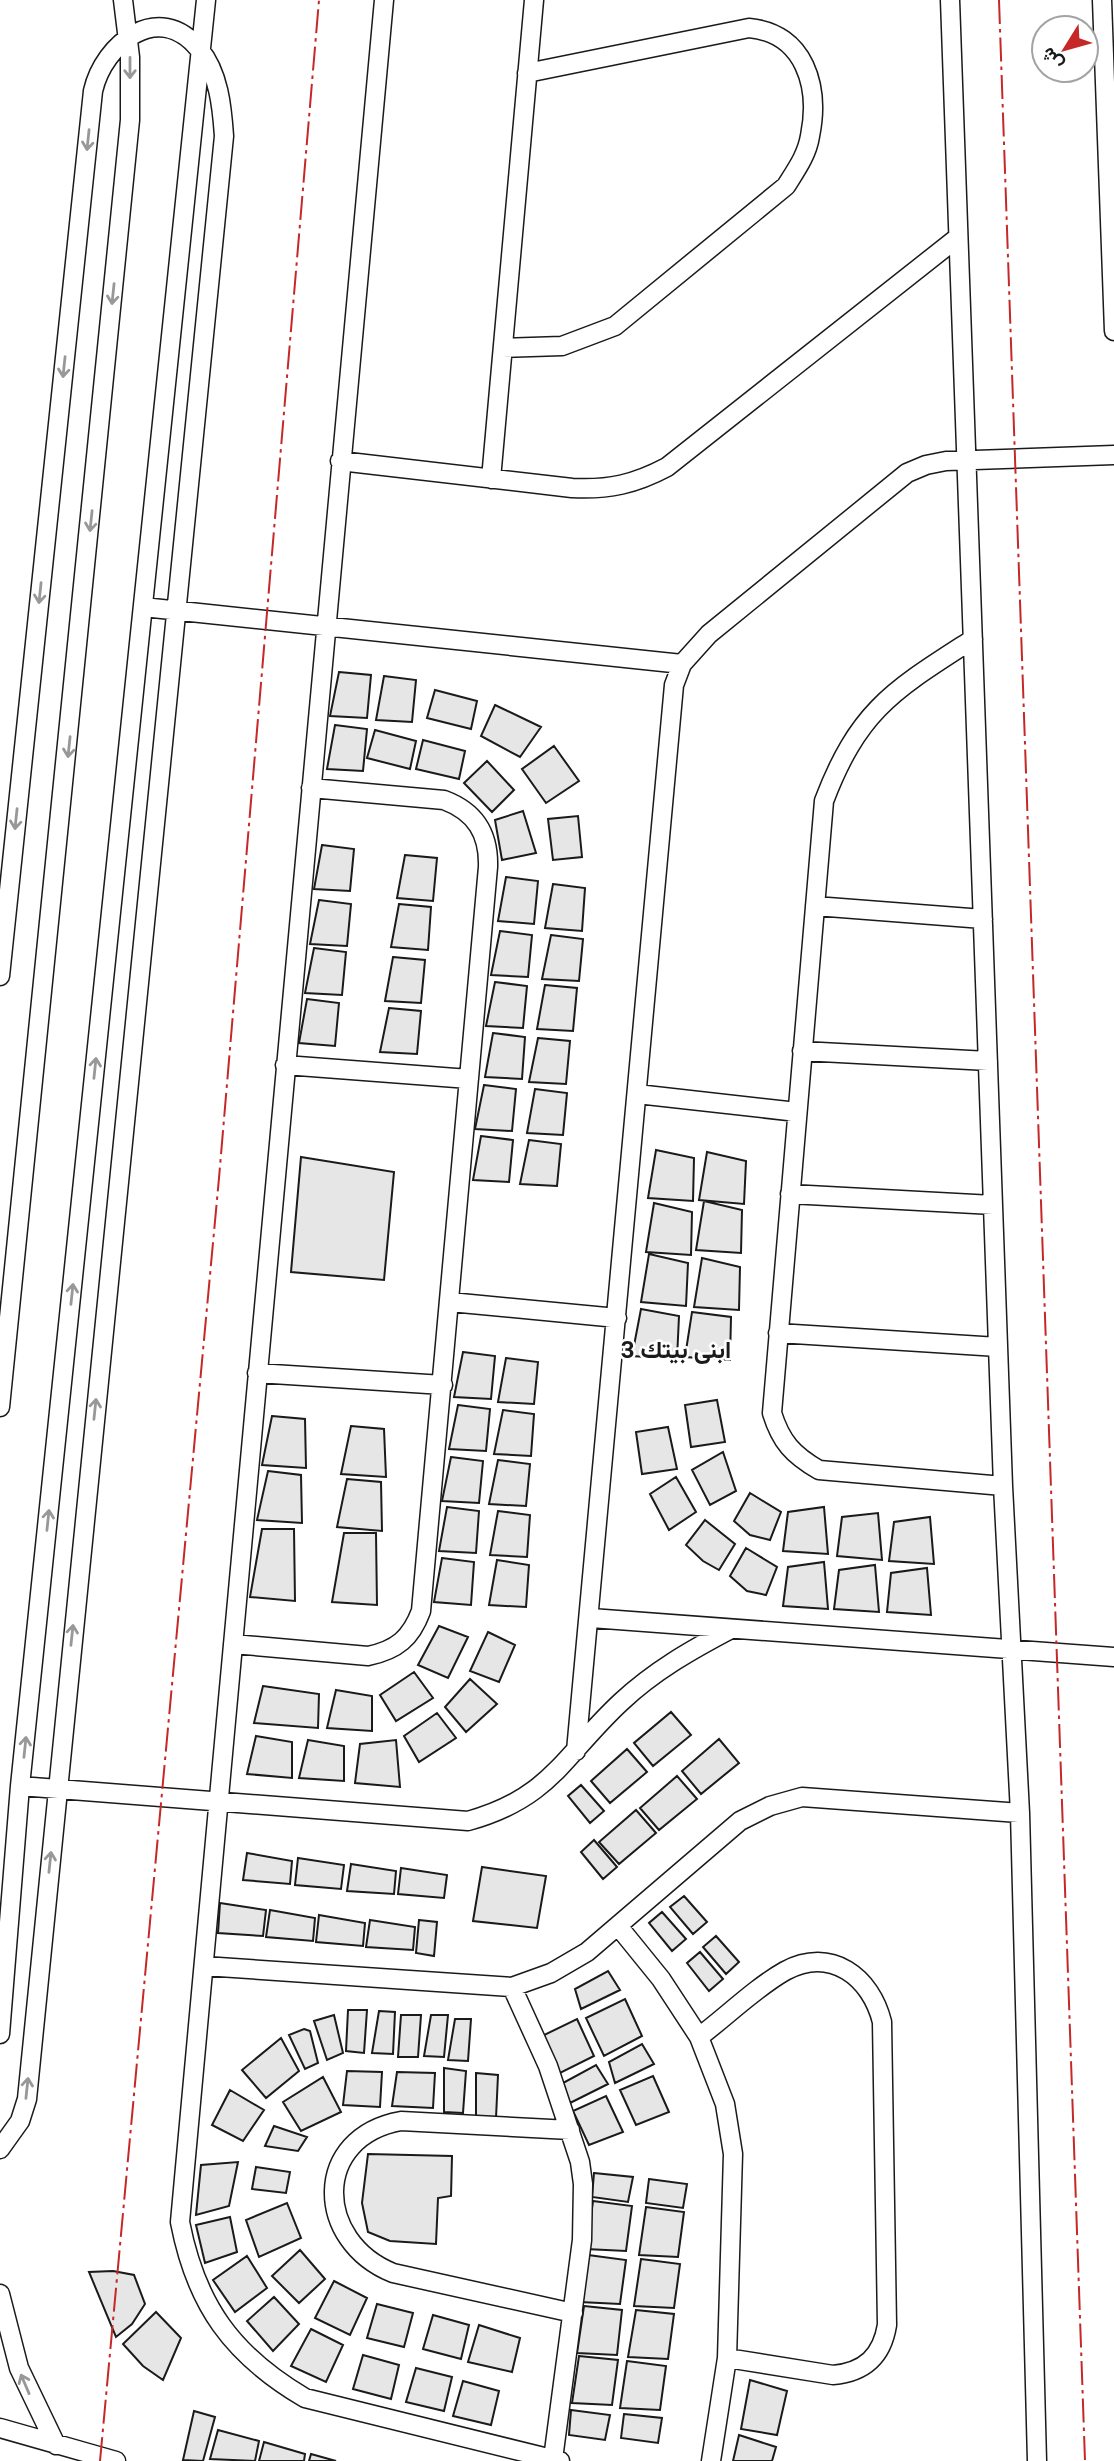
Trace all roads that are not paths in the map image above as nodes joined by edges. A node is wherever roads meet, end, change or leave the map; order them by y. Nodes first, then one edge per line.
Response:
1 (123, 0) edge
2 (206, 0) edge
3 (384, 0) edge
4 (534, 0) edge
5 (950, 0) edge
6 (1102, 0) edge
7 (127, 35) junction
8 (200, 49) junction
9 (527, 73) junction
10 (957, 238) junction
11 (1114, 331) edge
12 (503, 348) junction
13 (1114, 454) edge
14 (967, 460) junction
15 (340, 461) junction
16 (491, 479) junction
17 (143, 607) junction
18 (176, 610) junction
19 (326, 625) junction
20 (973, 639) junction
21 (682, 664) junction
22 (311, 788) junction
23 (815, 906) junction
24 (983, 919) junction
25 (0, 976) edge
26 (802, 1051) junction
27 (988, 1061) junction
28 (285, 1065) junction
29 (469, 1079) junction
30 (637, 1094) junction
31 (797, 1112) junction
32 (790, 1194) junction
33 (993, 1205) junction
34 (450, 1302) junction
35 (617, 1318) junction
36 (778, 1333) junction
37 (998, 1347) junction
38 (257, 1373) junction
39 (443, 1385) junction
40 (0, 1407) edge
41 (1003, 1486) junction
42 (591, 1618) junction
43 (731, 1629) junction
44 (233, 1644) junction
45 (1012, 1649) junction
46 (1114, 1657) edge
47 (576, 1751) junction
48 (20, 1786) junction
49 (57, 1789) junction
50 (218, 1803) junction
51 (1020, 1813) junction
52 (618, 1926) junction
53 (204, 1966) junction
54 (512, 1987) junction
55 (0, 2034) edge
56 (699, 2037) junction
57 (570, 2130) junction
58 (0, 2149) edge
59 (0, 2294) edge
60 (573, 2313) junction
61 (727, 2358) junction
62 (0, 2428) edge
63 (56, 2445) junction
64 (556, 2460) edge
65 (116, 2461) edge
66 (711, 2461) edge
67 (1037, 2461) edge

1 - 7 street
2 - 8 street
3 - 15 street
4 - 9 street
5 - 10 street
6 - 11 street
7 - 8 street
7 -> 25 street
7 -> 40 street
8 - 17 street
8 - 18 street
9 - 12 street
9 - 12 street
10 - 14 street
10 - 16 street
12 - 16 street
13 - 14 street
14 - 20 street
14 - 21 street
15 - 16 street
15 - 19 street
17 - 18 street
48 -> 17 street
18 - 19 street
49 -> 18 street
19 - 21 street
19 - 22 street
20 - 23 street
20 - 24 street
21 - 30 street
22 - 28 street
22 - 29 street
23 - 24 street
23 - 26 street
24 - 27 street
26 - 27 street
26 - 31 street
27 - 33 street
28 - 29 street
28 - 38 street
29 - 34 street
30 - 31 street
30 - 35 street
31 - 32 street
32 - 33 street
32 - 36 street
33 - 37 street
34 - 35 street
34 - 39 street
35 - 42 street
36 - 37 street
36 - 41 street
37 - 41 street
38 - 39 street
38 - 44 street
39 - 44 street
41 - 45 street
42 - 43 street
42 - 47 street
43 - 45 street
43 - 47 street
44 - 50 street
45 - 46 street
45 - 51 street
47 - 50 street
48 - 49 street
48 - 55 street
49 - 50 street
58 -> 49 street
50 - 53 street
51 - 52 street
51 - 67 street
52 - 54 street
52 - 56 street
53 - 54 street
53 - 64 street
54 - 57 street
56 - 61 street
56 - 61 street
57 - 60 street
57 - 60 street
63 -> 59 street
60 - 64 street
61 - 66 street
62 - 63 street
63 - 65 street

